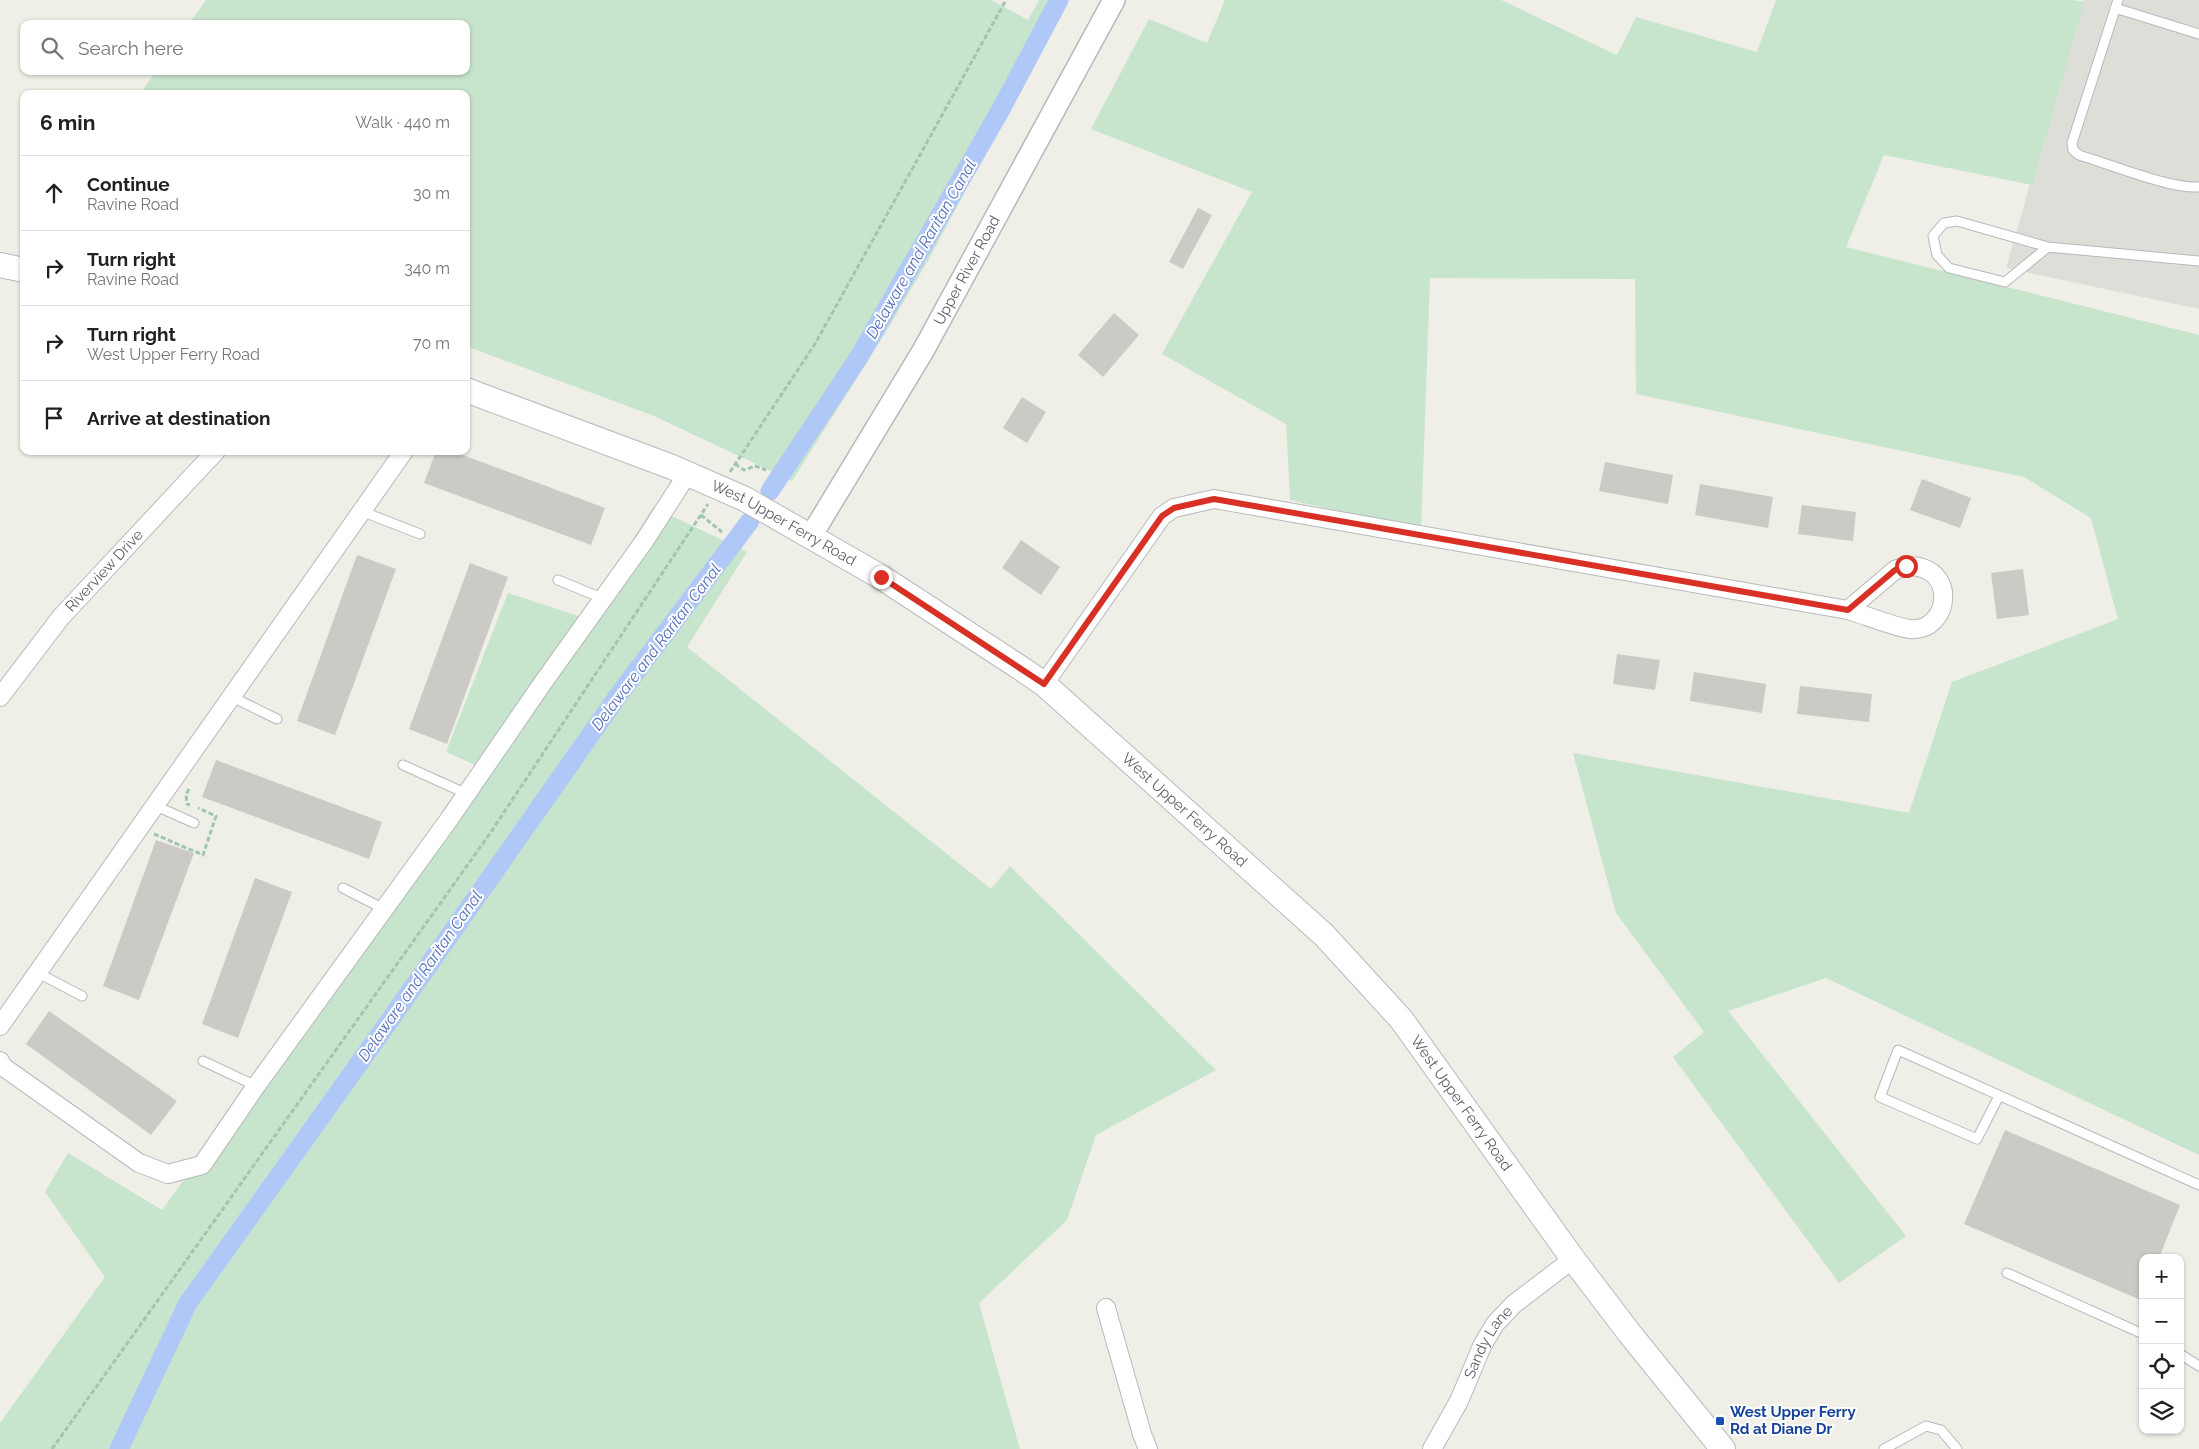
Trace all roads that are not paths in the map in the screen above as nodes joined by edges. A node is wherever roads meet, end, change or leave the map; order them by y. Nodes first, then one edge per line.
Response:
1 (1114, 0) edge
2 (2116, 4) edge
3 (2199, 34) edge
4 (2199, 187) edge
5 (2048, 247) junction
6 (2199, 261) edge
7 (0, 265) edge
8 (20, 269) edge
9 (470, 391) edge
10 (212, 455) edge
11 (401, 455) edge
12 (688, 473) junction
13 (361, 512) junction
14 (420, 534) dead end
15 (811, 536) junction
16 (558, 580) dead end
17 (604, 598) junction
18 (1848, 610) junction
19 (1044, 684) junction
20 (232, 697) junction
21 (0, 698) edge
22 (277, 720) dead end
23 (403, 765) dead end
24 (467, 794) junction
25 (156, 806) junction
26 (194, 823) dead end
27 (342, 888) dead end
28 (384, 909) junction
29 (38, 973) junction
30 (82, 996) dead end
31 (0, 1026) edge
32 (203, 1061) dead end
33 (0, 1062) edge
34 (256, 1086) junction
35 (1999, 1096) junction
36 (2199, 1186) edge
37 (1573, 1259) junction
38 (2007, 1273) dead end
39 (1106, 1308) dead end
40 (2139, 1332) edge
41 (2184, 1357) edge
42 (2199, 1366) edge
43 (1148, 1449) edge
44 (1432, 1449) edge
45 (1724, 1449) edge
46 (1884, 1449) edge
47 (1956, 1449) edge

1 - 15 street, Upper River Road
2 - 3 lane
2 - 4 lane
5 - 5 lane
5 - 6 lane
7 - 8 main road
9 - 12 main road, West Upper Ferry Road
10 - 21 street, Riverview Drive
11 - 13 street
12 - 15 main road, West Upper Ferry Road
12 - 17 street
13 - 14 lane
13 - 20 street
15 - 19 main road, West Upper Ferry Road
16 - 17 lane
17 - 24 street
18 - 18 street
18 - 19 street
19 - 37 main road, West Upper Ferry Road
20 - 22 lane
20 - 25 street
23 - 24 lane
24 - 28 street
25 - 26 lane
25 - 29 street
27 - 28 lane
28 - 34 street
29 - 30 lane
29 - 31 street
32 - 34 lane
33 - 34 street
35 - 35 lane
35 - 36 lane
37 - 44 street, Sandy Lane
37 - 45 main road, West Upper Ferry Road
38 - 40 lane
39 - 43 street
41 - 42 lane
46 - 47 lane

